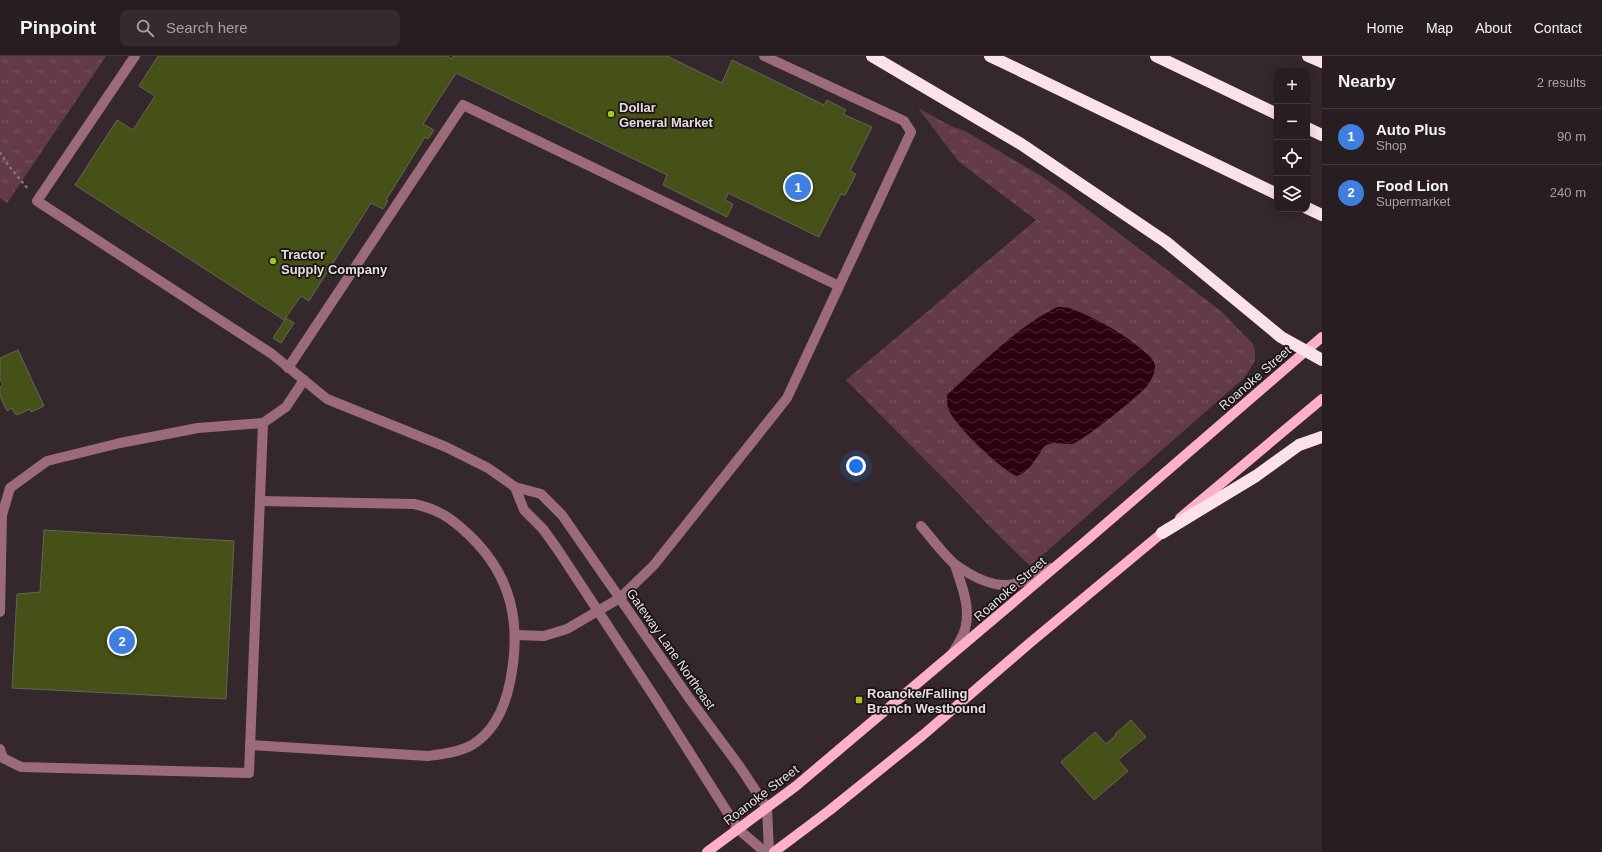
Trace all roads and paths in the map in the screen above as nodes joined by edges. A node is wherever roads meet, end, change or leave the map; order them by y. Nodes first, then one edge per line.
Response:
1 (135, 56) edge
2 (764, 56) edge
3 (872, 56) edge
4 (990, 56) edge
5 (1156, 56) edge
6 (1308, 56) edge
7 (1322, 62) edge
8 (1274, 113) edge
9 (1310, 129) edge
10 (1322, 135) edge
11 (0, 152) edge
12 (1274, 193) edge
13 (37, 200) junction
14 (1310, 209) edge
15 (1322, 215) edge
16 (839, 286) junction
17 (1322, 337) edge
18 (1305, 351) junction
19 (1322, 360) edge
20 (288, 368) junction
21 (304, 380) junction
22 (1322, 399) edge
23 (263, 423) junction
24 (1322, 437) edge
25 (515, 487) junction
26 (260, 501) junction
27 (1, 515) edge
28 (921, 526) dead end
29 (1162, 533) junction
30 (1060, 564) junction
31 (955, 565) junction
32 (620, 598) junction
33 (0, 612) edge
34 (598, 612) junction
35 (516, 635) junction
36 (951, 656) junction
37 (250, 745) junction
38 (0, 749) edge
39 (767, 808) junction
40 (738, 829) junction
41 (707, 852) edge
42 (765, 852) edge
43 (769, 852) edge
44 (774, 852) edge

1 - 13 street
2 - 16 street
3 - 18 highway
4 - 12 highway
5 - 8 highway
6 - 7 highway
9 - 10 highway
11 - 13 path
13 - 20 street, Gateway Lane Northeast
14 - 15 highway
16 - 20 street
16 - 32 street
17 - 18 main road, Roanoke Street
18 - 19 highway
18 - 30 main road, Roanoke Street
20 - 21 street, Gateway Lane Northeast
21 - 23 street
21 - 25 street, Gateway Lane Northeast
22 - 29 main road
23 - 26 street
23 - 27 street
24 - 29 highway
25 - 32 street, Gateway Lane Northeast
25 - 34 street
26 - 35 street
26 - 37 street
27 - 33 street
28 - 31 street
29 - 44 main road
30 - 31 street
30 - 36 main road, Roanoke Street
31 - 36 street
32 - 34 street
32 - 39 street, Gateway Lane Northeast
34 - 35 street
34 - 40 street
35 - 37 street
36 - 39 main road, Roanoke Street
37 - 38 street
39 - 40 main road, Roanoke Street
39 - 43 street
40 - 41 main road, Roanoke Street
40 - 42 street

